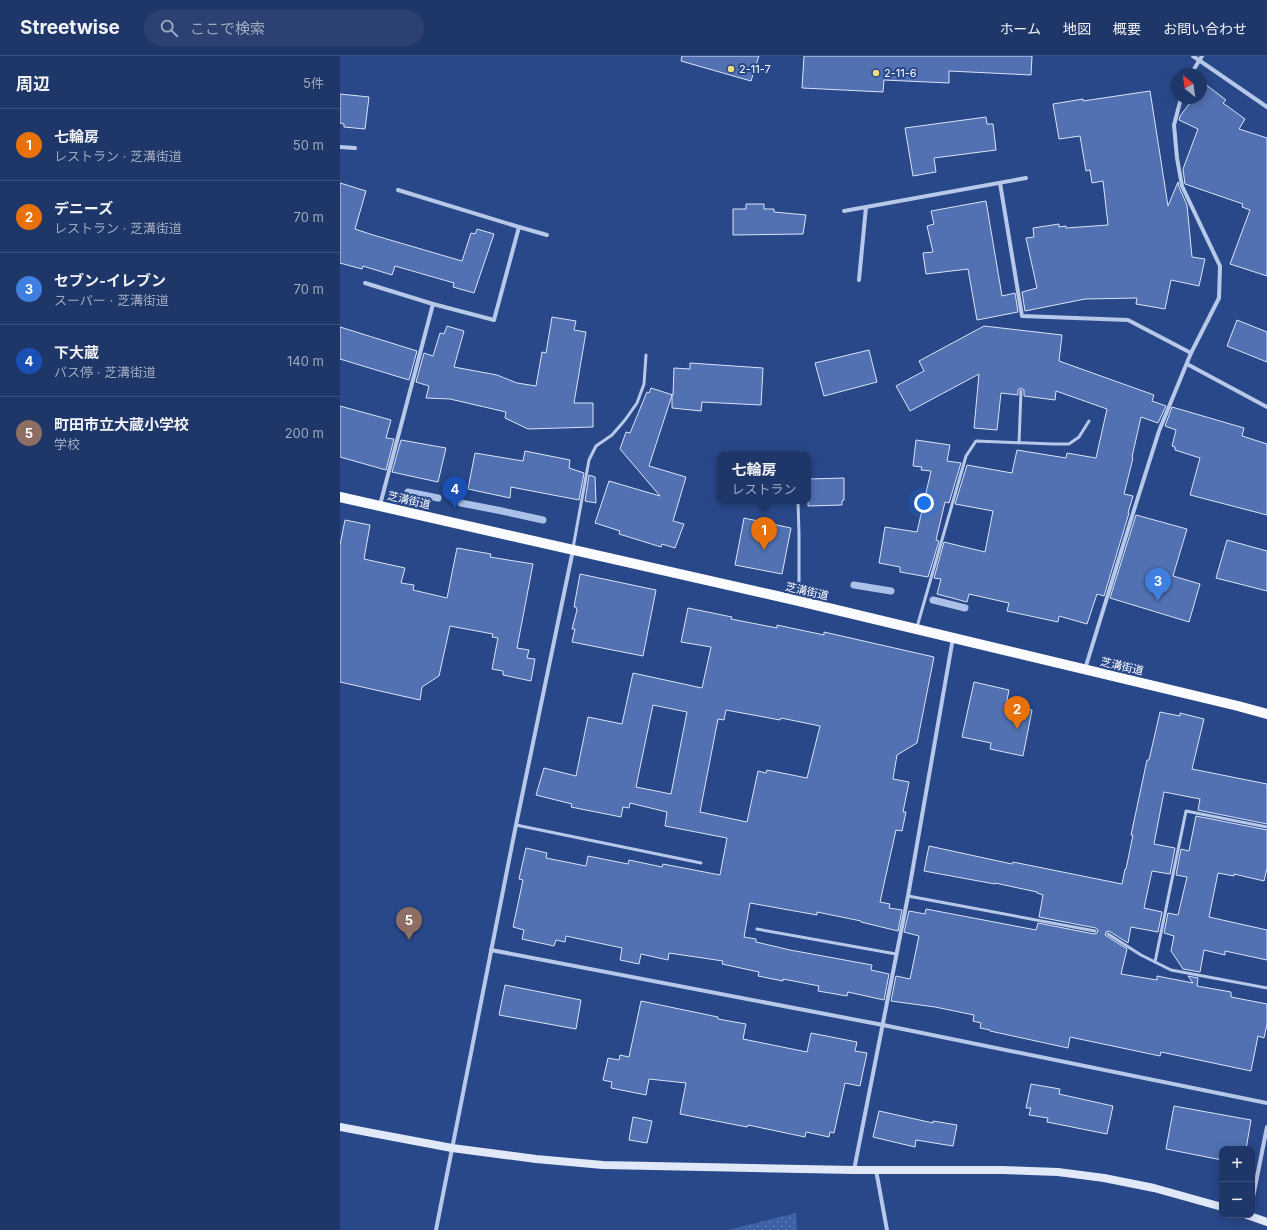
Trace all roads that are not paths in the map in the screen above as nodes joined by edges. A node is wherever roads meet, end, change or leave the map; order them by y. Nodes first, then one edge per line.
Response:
1 (1193, 56) edge
2 (1200, 58) edge
3 (1194, 68) edge
4 (1179, 104) edge
5 (1267, 107) edge
6 (340, 147) edge
7 (355, 148) dead end
8 (1026, 178) dead end
9 (1000, 183) junction
10 (398, 190) dead end
11 (866, 207) junction
12 (844, 211) dead end
13 (519, 227) junction
14 (547, 235) dead end
15 (859, 280) dead end
16 (365, 283) dead end
17 (433, 304) junction
18 (1191, 353) junction
19 (646, 356) dead end
20 (1187, 364) junction
21 (1021, 391) dead end
22 (1267, 407) edge
23 (1089, 421) dead end
24 (1019, 443) junction
25 (340, 498) edge
26 (798, 504) edge
27 (380, 506) junction
28 (573, 550) junction
29 (799, 601) junction
30 (916, 629) junction
31 (953, 637) junction
32 (1085, 670) junction
33 (1267, 714) edge
34 (516, 825) junction
35 (1267, 827) edge
36 (701, 863) dead end
37 (908, 896) junction
38 (757, 928) dead end
39 (1095, 931) dead end
40 (1108, 934) dead end
41 (491, 950) junction
42 (896, 954) junction
43 (1155, 962) junction
44 (1267, 988) edge
45 (883, 1025) junction
46 (1267, 1103) edge
47 (340, 1127) edge
48 (1267, 1127) edge
49 (452, 1148) junction
50 (854, 1170) junction
51 (876, 1170) junction
52 (1255, 1187) edge
53 (1219, 1206) edge
54 (1255, 1217) edge
55 (1267, 1222) edge
56 (887, 1228) edge
57 (436, 1230) edge

1 - 2 street
2 - 3 street
2 - 5 street
4 - 18 street
6 - 7 street
8 - 9 street
9 - 11 street
9 - 18 street
10 - 13 street
11 - 12 street
11 - 15 street
13 - 14 street
13 - 17 street
16 - 17 street
17 - 27 street
18 - 20 street
19 - 28 lane
20 - 22 street
20 - 32 street
21 - 24 lane
23 - 24 lane
24 - 30 lane
25 - 27 main road, 芝溝街道
26 - 29 lane
27 - 28 main road, 芝溝街道
28 - 29 main road, 芝溝街道
28 - 34 street
29 - 30 main road, 芝溝街道
30 - 31 main road, 芝溝街道
31 - 32 main road, 芝溝街道
31 - 37 street
32 - 33 main road, 芝溝街道
34 - 36 lane
34 - 41 street
35 - 43 lane
37 - 39 lane
37 - 42 street
38 - 42 lane
40 - 43 lane
41 - 45 street
41 - 49 street
42 - 45 street
43 - 44 lane
45 - 46 street
45 - 50 street
47 - 49 street
48 - 52 street
49 - 50 street
49 - 57 street
50 - 51 street
51 - 53 street
51 - 56 street
54 - 55 street

